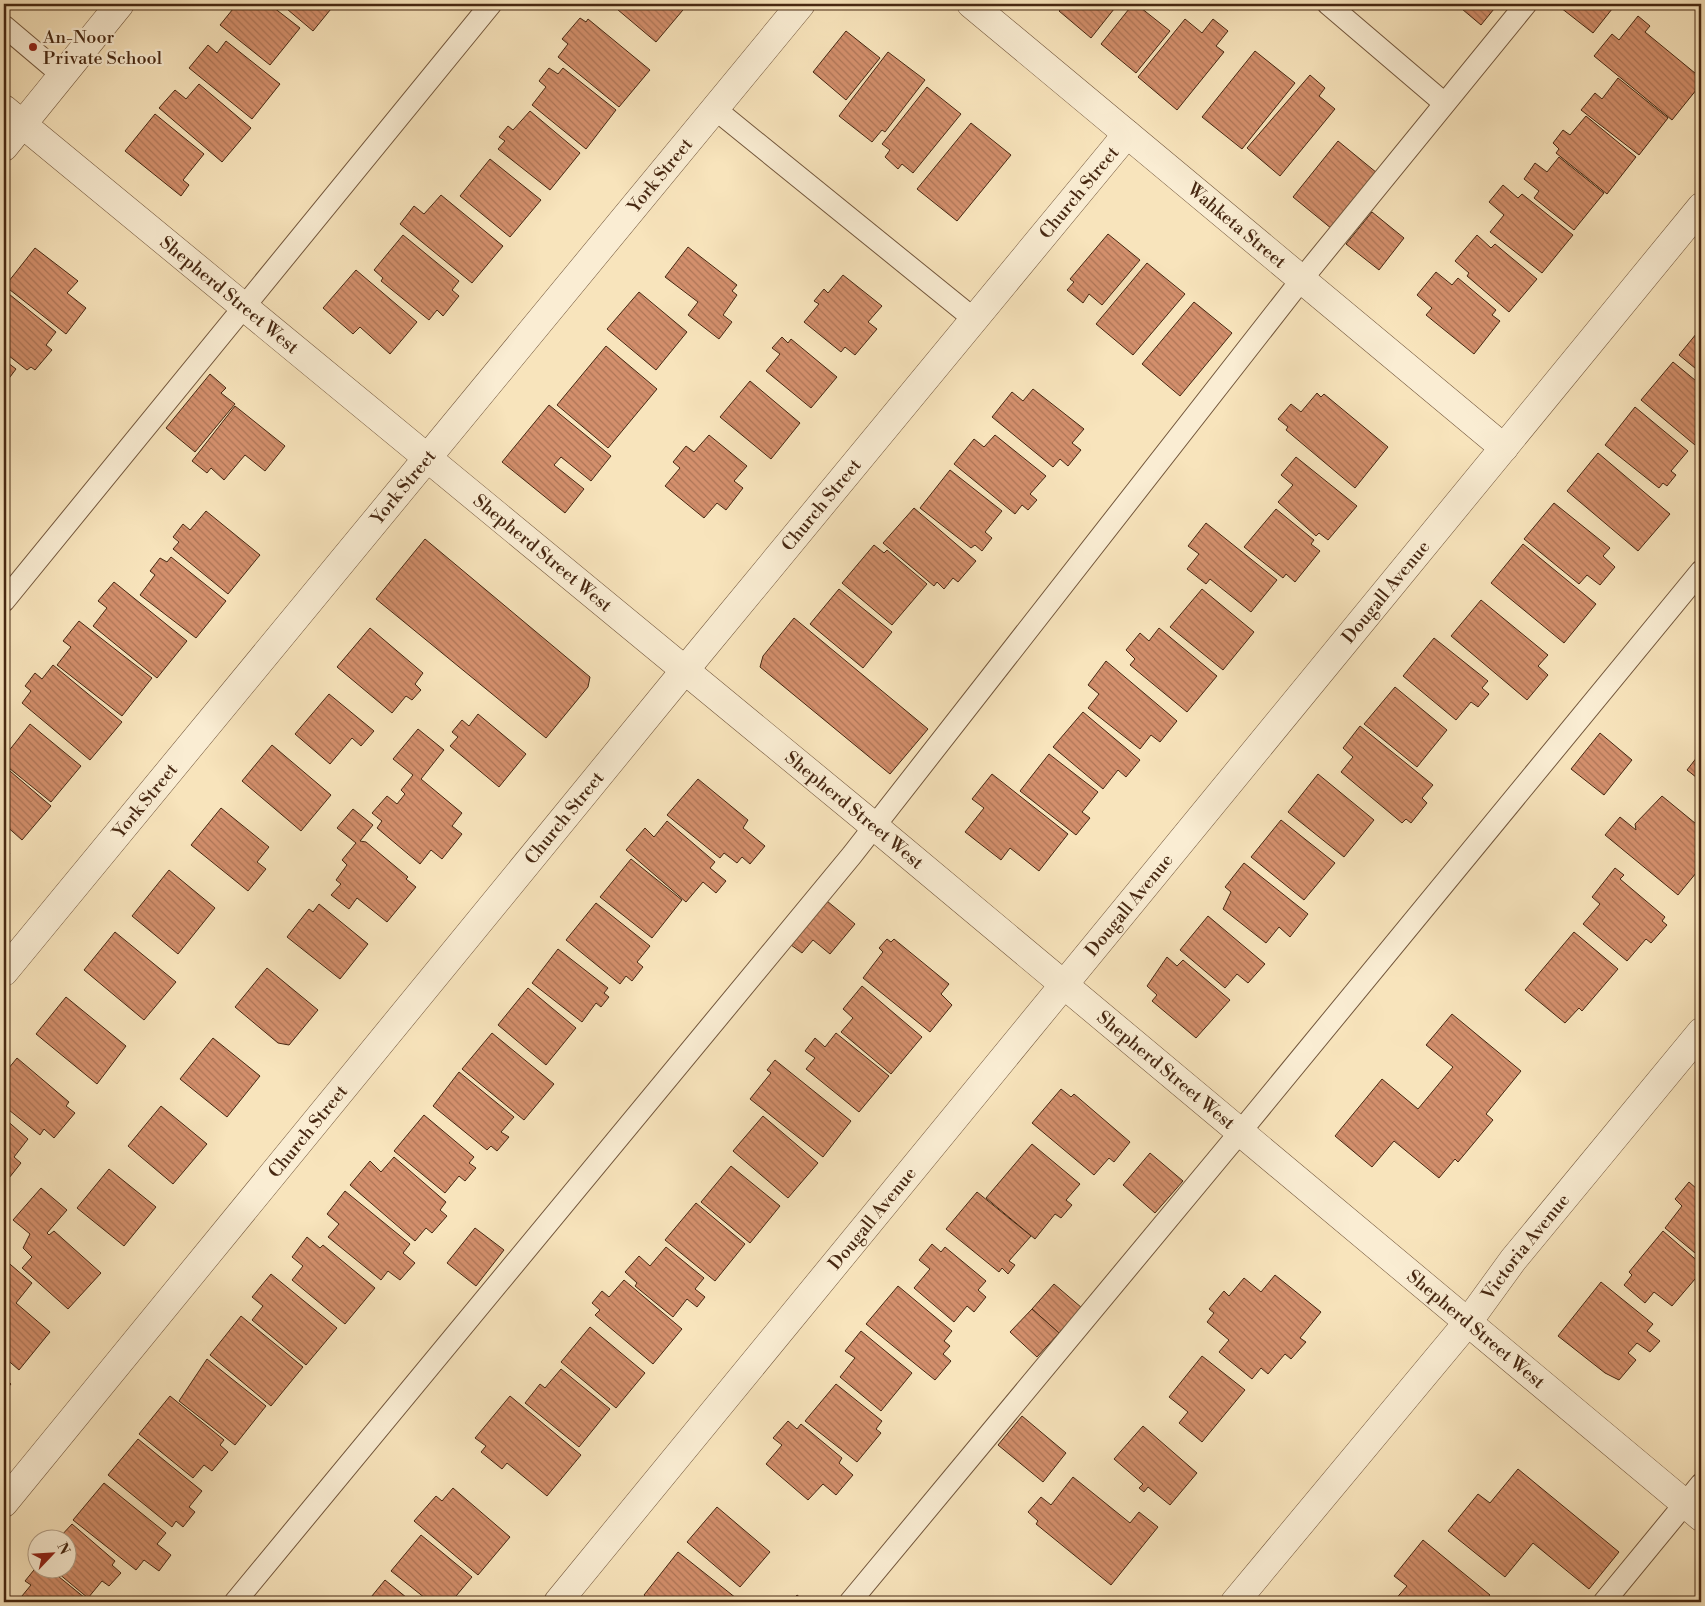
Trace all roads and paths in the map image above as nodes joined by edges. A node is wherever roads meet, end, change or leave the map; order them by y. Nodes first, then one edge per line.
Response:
1 (120, 4) edge
2 (491, 4) edge
3 (801, 4) edge
4 (971, 4) edge
5 (1328, 4) edge
6 (1526, 4) edge
7 (4, 26) edge
8 (62, 75) junction
9 (1444, 103) junction
10 (715, 109) junction
11 (13, 117) edge
12 (1127, 134) junction
13 (4, 147) edge
14 (1701, 207) edge
15 (1302, 279) junction
16 (244, 307) junction
17 (974, 319) junction
18 (1504, 448) junction
19 (427, 458) junction
20 (1701, 571) edge
21 (4, 600) edge
22 (684, 670) junction
23 (874, 826) junction
24 (4, 972) edge
25 (1064, 985) junction
26 (1701, 1032) edge
27 (1241, 1131) junction
28 (1468, 1322) junction
29 (1696, 1501) edge
30 (4, 1503) edge
31 (235, 1602) edge
32 (558, 1602) edge
33 (850, 1602) edge
34 (1235, 1602) edge
35 (1604, 1602) edge

1 - 8 street
2 - 16 lane
3 - 10 street, York Street
4 - 12 street, Wahketa Street
5 - 9 lane
6 - 9 lane
7 - 8 lane
8 - 11 street
9 - 15 lane
10 - 17 lane
10 - 19 street, York Street
11 - 13 street
11 - 16 street, Shepherd Street West
12 - 15 street, Wahketa Street
12 - 17 street, Church Street
14 - 18 street, Dougall Avenue
15 - 18 street, Wahketa Street
15 - 23 lane
16 - 19 street, Shepherd Street West
16 - 21 lane
17 - 22 street, Church Street
18 - 25 street, Dougall Avenue
19 - 22 street, Shepherd Street West
19 - 24 street, York Street
20 - 27 lane
22 - 23 street, Shepherd Street West
22 - 30 street, Church Street
23 - 25 street, Shepherd Street West
23 - 31 lane
25 - 27 street, Shepherd Street West
25 - 32 street, Dougall Avenue
26 - 28 street, Victoria Avenue
27 - 28 street, Shepherd Street West
27 - 33 lane
28 - 29 street, Shepherd Street West
28 - 34 street, Victoria Avenue
29 - 35 lane

